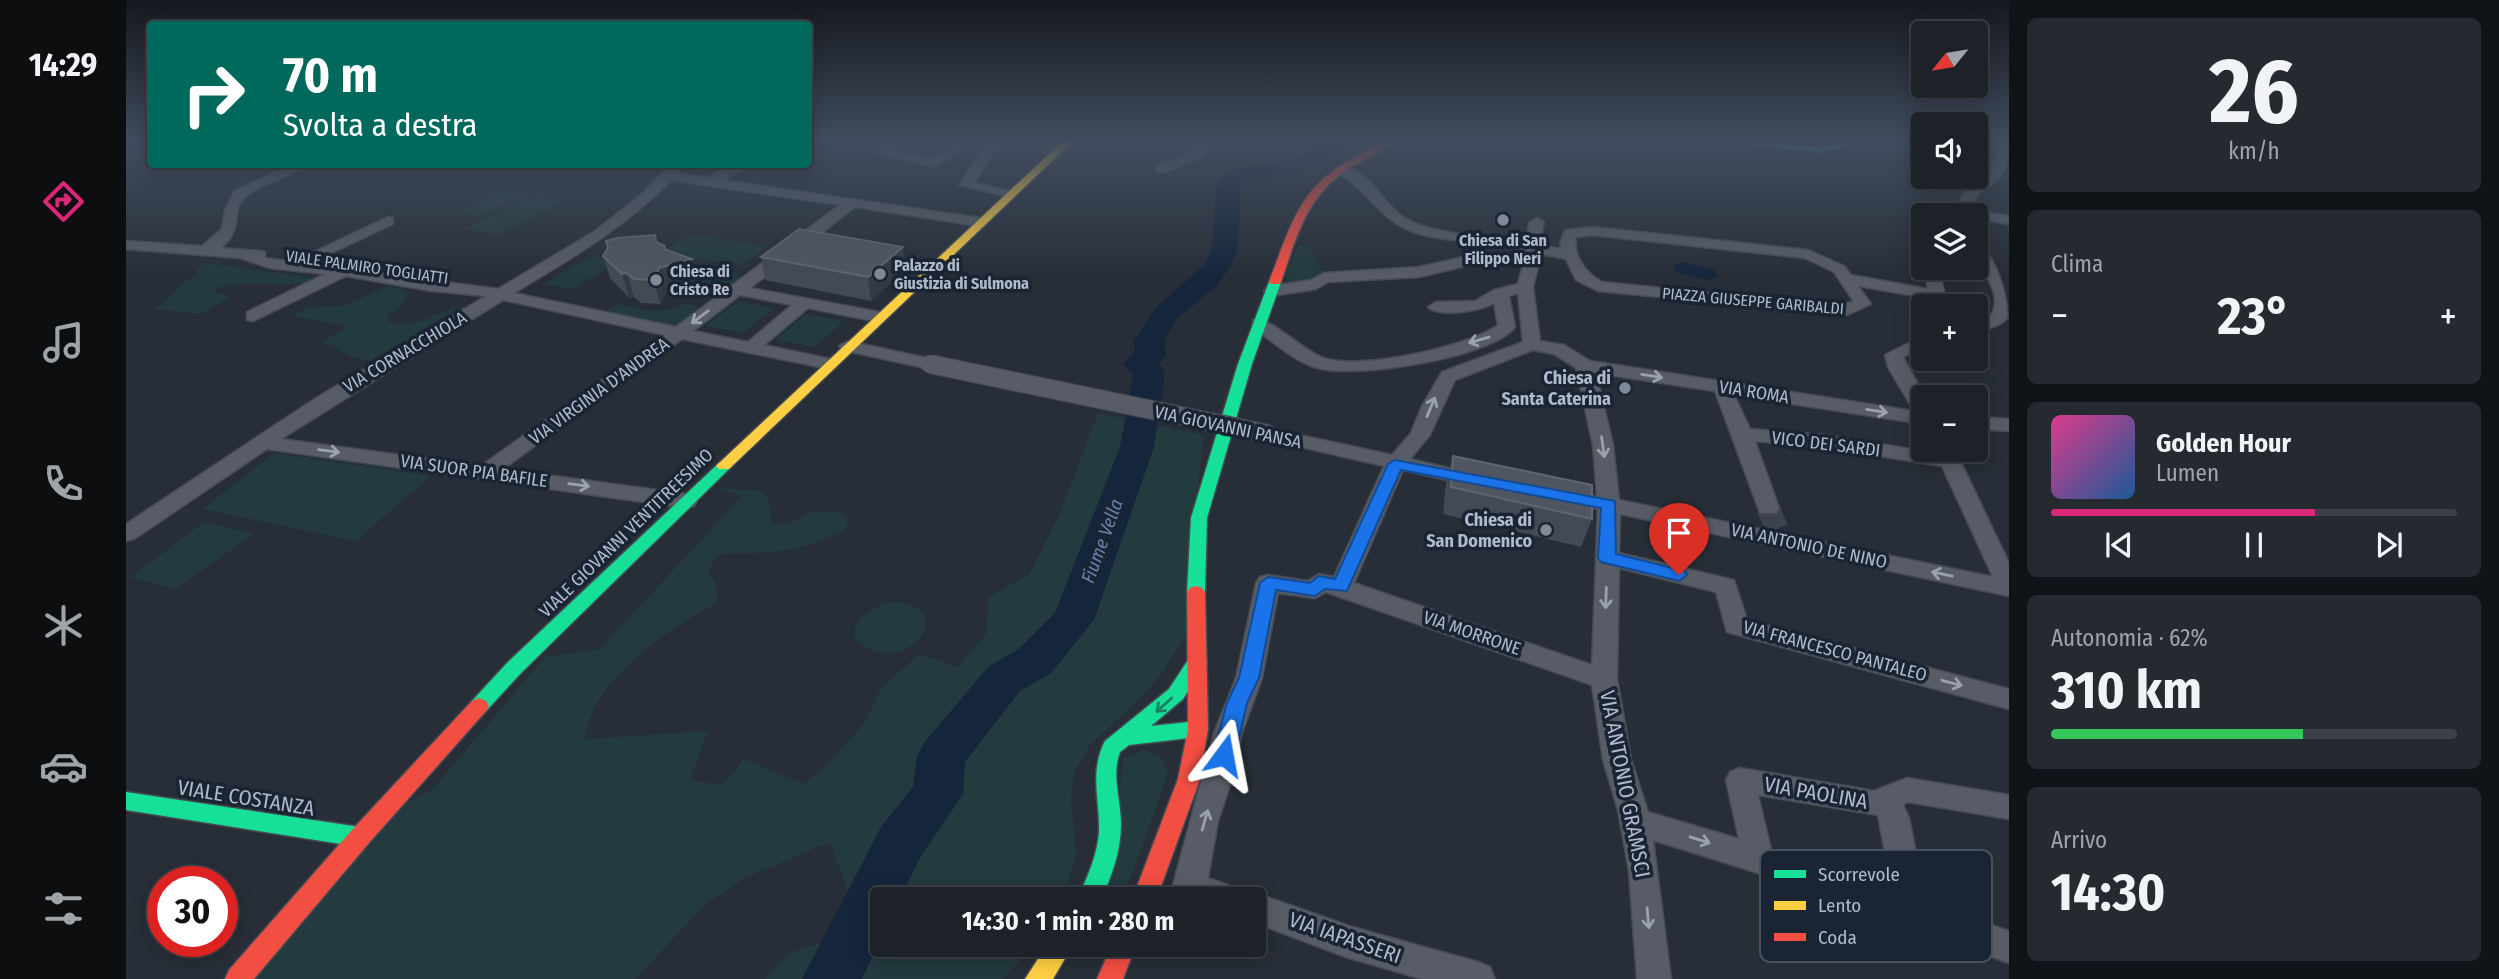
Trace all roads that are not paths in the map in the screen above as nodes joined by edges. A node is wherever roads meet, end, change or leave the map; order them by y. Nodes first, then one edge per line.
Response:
1 (256, 187) edge
2 (654, 187) edge
3 (742, 187) edge
4 (969, 187) edge
5 (1018, 187) edge
6 (1322, 187) edge
7 (1365, 187) edge
8 (1975, 187) edge
9 (1009, 195) junction
10 (852, 203) junction
11 (1968, 203) edge
12 (1988, 217) edge
13 (2009, 220) edge
14 (388, 221) dead end
15 (980, 222) junction
16 (1538, 222) dead end
17 (126, 244) edge
18 (1532, 251) junction
19 (203, 252) junction
20 (1571, 255) junction
21 (246, 256) junction
22 (309, 258) junction
23 (1482, 258) dead end
24 (1988, 263) edge
25 (350, 267) junction
26 (1846, 279) junction
27 (1525, 287) junction
28 (737, 290) junction
29 (1272, 291) junction
30 (492, 293) junction
31 (1500, 293) junction
32 (1931, 294) edge
33 (804, 303) junction
34 (2007, 303) edge
35 (1436, 307) dead end
36 (253, 316) dead end
37 (879, 317) junction
38 (2001, 323) edge
39 (1259, 324) junction
40 (679, 333) junction
41 (1532, 345) junction
42 (848, 346) junction
43 (1911, 347) edge
44 (751, 348) junction
45 (829, 365) junction
46 (1585, 366) junction
47 (1722, 387) junction
48 (1911, 390) edge
49 (1911, 416) edge
50 (1988, 424) edge
51 (2009, 425) edge
52 (1742, 434) junction
53 (261, 442) junction
54 (1911, 451) edge
55 (1951, 462) edge
56 (1395, 464) junction
57 (485, 473) junction
58 (1489, 482) edge
59 (1569, 497) edge
60 (686, 501) junction
61 (1609, 505) junction
62 (1768, 508) tunnel mouth
63 (126, 534) edge
64 (1607, 558) junction
65 (2009, 586) edge
66 (1341, 587) junction
67 (1197, 662) junction
68 (1604, 679) junction
69 (2009, 699) edge
70 (1198, 729) junction
71 (1228, 733) junction
72 (1122, 739) junction
73 (126, 801) edge
74 (1886, 802) junction
75 (2009, 807) edge
76 (1634, 821) junction
77 (360, 837) junction
78 (1900, 850) edge
79 (1758, 859) joint
80 (1094, 887) edge
81 (1148, 887) edge
82 (1189, 887) edge
83 (1266, 911) edge
84 (1992, 941) edge
85 (2009, 947) edge
86 (1053, 957) edge
87 (1119, 957) edge
88 (1443, 975) edge
89 (238, 979) edge
90 (1038, 979) edge
91 (1110, 979) edge
92 (1478, 979) edge
93 (1654, 979) edge

1 - 19 street
2 - 30 street, VIA CORNACCHIOLA
3 - 10 street
4 - 9 street
5 - 9 street, VIALE GIOVANNI VENTITREESIMO
6 - 29 street
7 - 18 street
8 - 11 street
9 - 15 street, VIALE GIOVANNI VENTITREESIMO
10 - 15 street
10 - 28 street, VIA VIRGINIA D'ANDREA
12 - 13 street
14 - 22 street
15 - 37 street, VIALE GIOVANNI VENTITREESIMO
16 - 18 street
17 - 19 street, VIALE PALMIRO TOGLIATTI
18 - 20 street
18 - 27 street
19 - 21 street, VIALE PALMIRO TOGLIATTI
20 - 26 street, PIAZZA GIUSEPPE GARIBALDI
20 - 26 street, PIAZZA GIUSEPPE GARIBALDI
21 - 22 street, VIALE PALMIRO TOGLIATTI
21 - 25 street, VIALE PALMIRO TOGLIATTI
22 - 25 street, VIALE PALMIRO TOGLIATTI
23 - 29 street
24 - 34 street
25 - 30 street, VIALE PALMIRO TOGLIATTI
25 - 36 street
26 - 32 street
27 - 31 street
27 - 41 street
28 - 33 street
28 -> 40 street, VIA VIRGINIA D'ANDREA
29 - 39 street
30 - 40 street, VIALE PALMIRO TOGLIATTI
30 - 53 street, VIA CORNACCHIOLA
31 - 35 street
31 -> 39 street
33 - 37 street
33 - 44 street
34 - 38 street
37 - 42 street, VIALE GIOVANNI VENTITREESIMO
39 - 67 street
40 - 44 street, VIALE PALMIRO TOGLIATTI
40 - 57 street, VIA VIRGINIA D'ANDREA
41 - 46 street
56 -> 41 street
42 - 45 street, VIALE GIOVANNI VENTITREESIMO
42 - 56 street, VIA GIOVANNI PANSA, bridge
43 - 48 street
44 - 45 street, VIALE PALMIRO TOGLIATTI
45 - 60 street, VIALE GIOVANNI VENTITREESIMO
46 -> 47 street, VIA ROMA
46 -> 61 street, VIA ANTONIO GRAMSCI
47 -> 49 street, VIA ROMA
47 - 52 street
50 - 51 street
52 - 54 street, VICO DEI SARDI
52 - 62 street
53 -> 57 street, VIA SUOR PIA BAFILE
53 - 63 street, VIA CORNACCHIOLA
55 - 65 street
56 - 58 street, VIA GIOVANNI PANSA
56 - 66 street
57 -> 60 street, VIA SUOR PIA BAFILE
59 - 61 street
60 - 77 street, VIALE GIOVANNI VENTITREESIMO
61 - 64 street, VIA ANTONIO GRAMSCI
65 -> 61 street, VIA ANTONIO DE NINO
64 -> 68 street, VIA ANTONIO GRAMSCI
64 -> 69 street, VIA FRANCESCO PANTALEO
66 - 68 street, VIA MORRONE
66 - 71 street, VIA MORRONE
67 - 70 street
67 -> 72 street
68 - 76 street, VIA ANTONIO GRAMSCI
70 - 71 street
70 - 72 street
70 - 81 street
82 -> 71 street
72 - 80 street
73 - 77 street, VIALE COSTANZA
74 - 75 street, VIA PAOLINA
74 - 78 street
74 - 79 street, VIA PAOLINA
76 -> 79 street
76 -> 93 street, VIA ANTONIO GRAMSCI
77 - 89 street, VIALE GIOVANNI VENTITREESIMO
83 - 88 street, VIA IAPASSERI
84 - 85 street
86 - 90 street
87 - 91 street
88 - 92 street, VIA IAPASSERI

